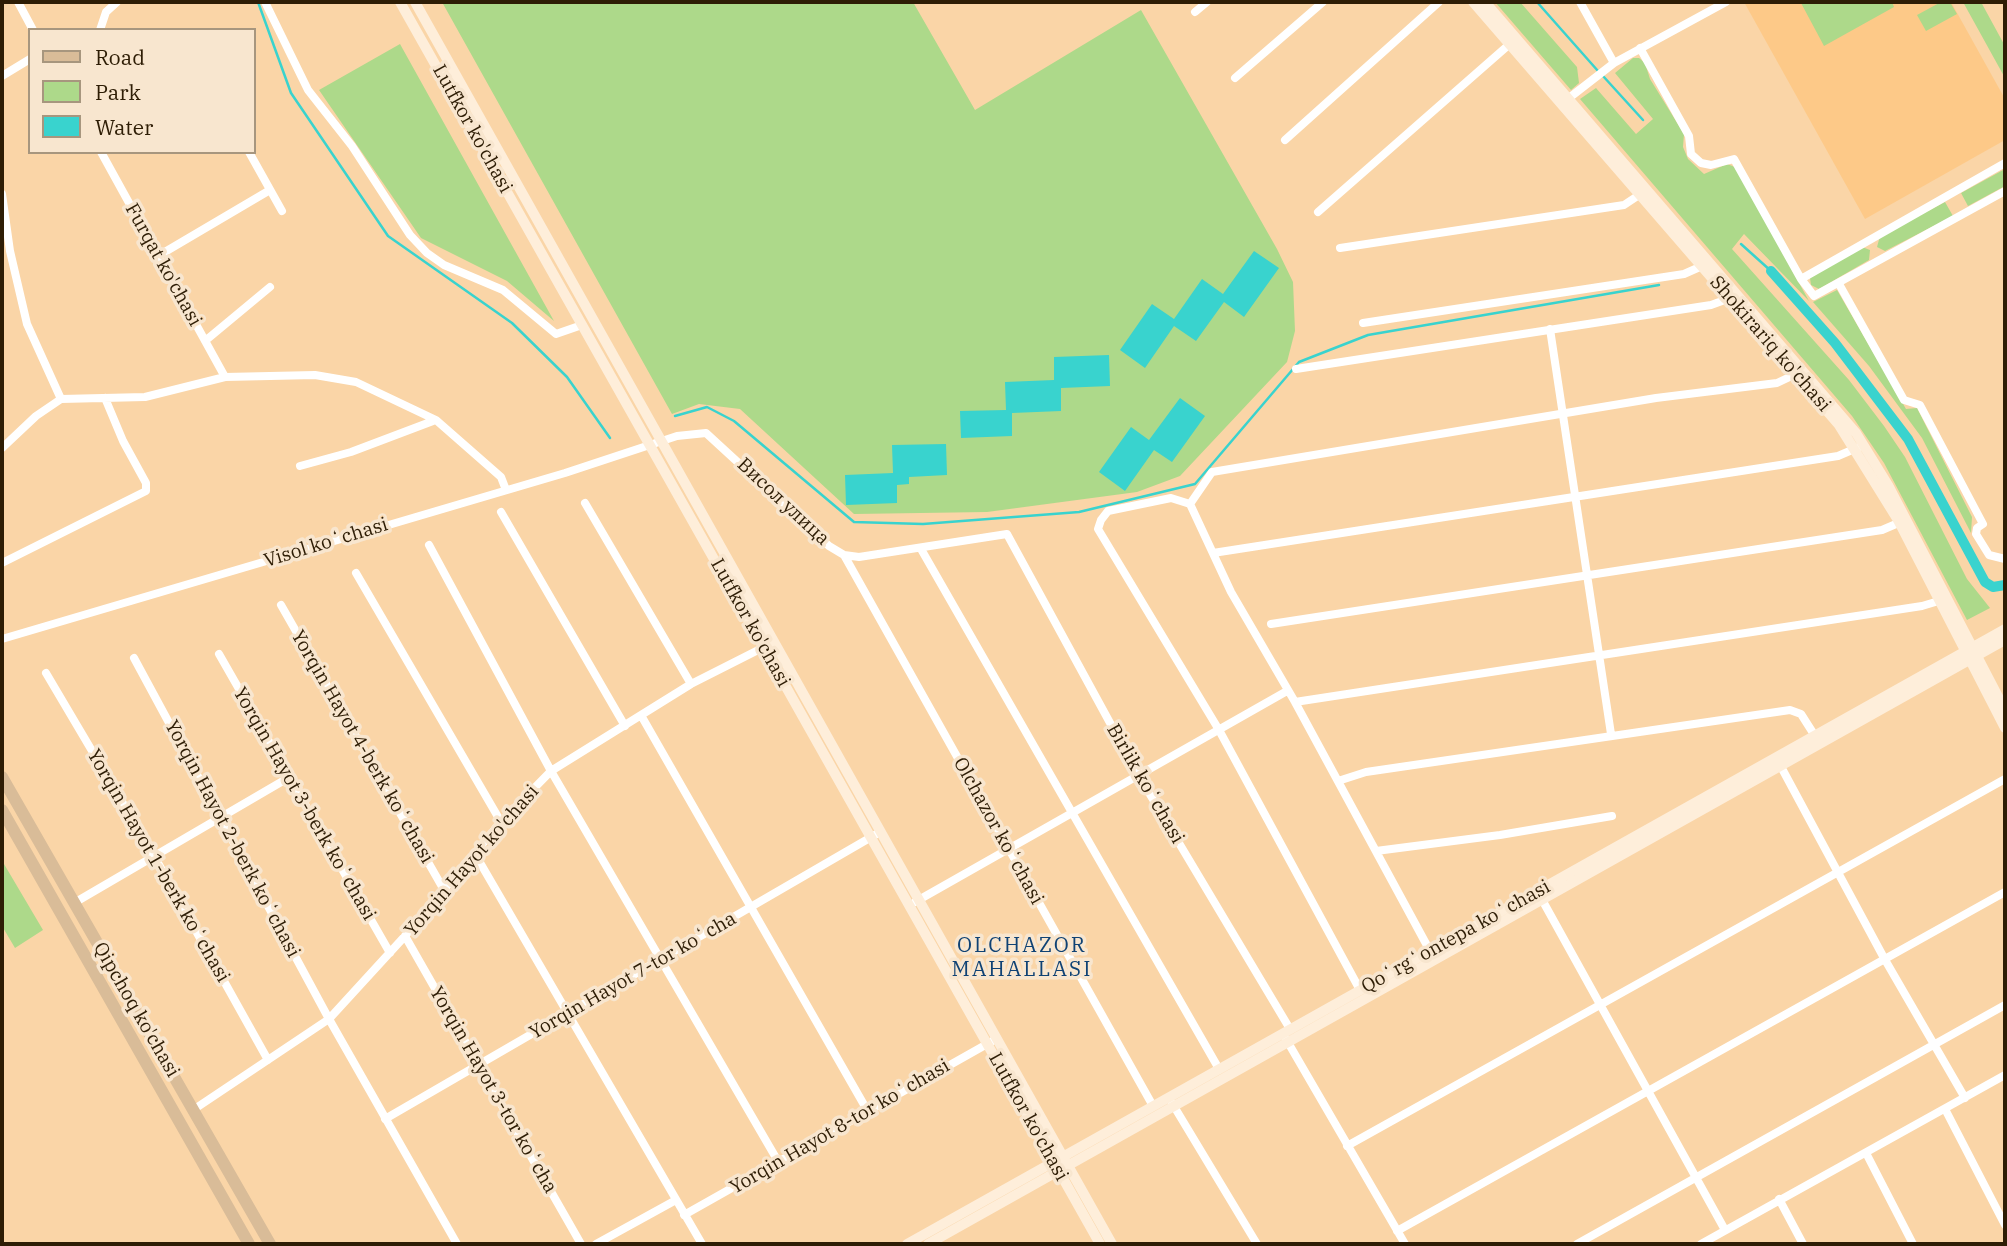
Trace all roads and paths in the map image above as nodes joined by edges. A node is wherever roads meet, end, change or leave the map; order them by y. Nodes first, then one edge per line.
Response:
1 (18, 2) edge
2 (117, 2) edge
3 (265, 2) edge
4 (400, 2) edge
5 (415, 2) edge
6 (1207, 2) edge
7 (1323, 2) edge
8 (1439, 2) edge
9 (1473, 2) edge
10 (1485, 2) edge
11 (1580, 2) edge
12 (1726, 2) edge
13 (1195, 12) dead end
14 (32, 28) edge
15 (101, 28) edge
16 (1513, 41) junction
17 (1640, 48) junction
18 (28, 60) edge
19 (1610, 66) junction
20 (2, 76) edge
21 (1235, 78) dead end
22 (1569, 98) junction
23 (1285, 140) dead end
24 (102, 154) edge
25 (251, 154) edge
26 (2005, 163) edge
27 (270, 190) junction
28 (2005, 191) edge
29 (1644, 192) junction
30 (2, 194) edge
31 (282, 211) dead end
32 (1318, 212) dead end
33 (1340, 248) dead end
34 (158, 256) junction
35 (1702, 266) junction
36 (1801, 279) junction
37 (1839, 284) junction
38 (270, 287) dead end
39 (1735, 296) junction
40 (1363, 323) dead end
41 (582, 325) junction
42 (1550, 329) junction
43 (205, 341) junction
44 (1296, 369) dead end
45 (1800, 371) junction
46 (225, 377) junction
47 (105, 398) junction
48 (61, 399) junction
49 (1563, 414) junction
50 (436, 419) junction
51 (656, 444) junction
52 (1860, 446) junction
53 (2, 448) edge
54 (300, 466) dead end
55 (506, 490) junction
56 (1575, 496) junction
57 (585, 503) dead end
58 (1190, 504) junction
59 (502, 512) dead end
60 (1903, 521) junction
61 (1007, 534) joint
62 (429, 545) dead end
63 (921, 549) junction
64 (1213, 553) junction
65 (844, 555) junction
66 (2005, 559) edge
67 (2, 563) edge
68 (356, 573) dead end
69 (1587, 577) junction
70 (1944, 598) junction
71 (281, 605) dead end
72 (1271, 624) dead end
73 (2005, 629) edge
74 (2, 639) edge
75 (2005, 640) edge
76 (769, 644) junction
77 (1971, 653) junction
78 (219, 654) dead end
79 (1599, 654) junction
80 (134, 658) dead end
81 (46, 673) dead end
82 (691, 684) junction
83 (1287, 691) junction
84 (1295, 702) junction
85 (2005, 710) edge
86 (642, 717) junction
87 (625, 726) junction
88 (2005, 728) edge
89 (1219, 730) junction
90 (1611, 734) junction
91 (1815, 736) junction
92 (1778, 762) junction
93 (551, 771) junction
94 (2, 776) edge
95 (1139, 776) junction
96 (288, 778) junction
97 (2005, 779) edge
98 (1338, 781) junction
99 (2, 810) edge
100 (1074, 813) junction
101 (221, 816) junction
102 (1612, 816) dead end
103 (501, 822) junction
104 (875, 834) junction
105 (1008, 851) junction
106 (1376, 851) junction
107 (153, 854) junction
108 (475, 855) junction
109 (54, 868) junction
110 (1836, 871) junction
111 (40, 875) junction
112 (444, 890) junction
113 (2005, 892) edge
114 (1540, 895) junction
115 (74, 903) junction
116 (914, 903) junction
117 (752, 908) junction
118 (405, 936) junction
119 (1430, 951) junction
120 (390, 953) junction
121 (1884, 958) junction
122 (661, 961) junction
123 (1360, 990) junction
124 (129, 998) junction
125 (1600, 1003) junction
126 (2005, 1005) edge
127 (115, 1007) junction
128 (568, 1012) junction
129 (329, 1019) junction
130 (1287, 1035) junction
131 (992, 1042) junction
132 (1934, 1044) junction
133 (268, 1060) junction
134 (478, 1064) junction
135 (1219, 1069) junction
136 (2005, 1075) edge
137 (1648, 1090) junction
138 (1965, 1098) junction
139 (1171, 1102) junction
140 (1153, 1106) junction
141 (1945, 1109) junction
142 (193, 1110) junction
143 (867, 1110) junction
144 (385, 1119) junction
145 (1347, 1146) junction
146 (1866, 1153) junction
147 (779, 1163) junction
148 (1060, 1164) junction
149 (1696, 1178) junction
150 (1779, 1199) junction
151 (676, 1200) junction
152 (684, 1215) junction
153 (2005, 1225) edge
154 (1725, 1230) junction
155 (1397, 1231) junction
156 (249, 1244) edge
157 (270, 1244) edge
158 (457, 1244) edge
159 (581, 1244) edge
160 (596, 1244) edge
161 (702, 1244) edge
162 (906, 1244) edge
163 (928, 1244) edge
164 (1100, 1244) edge
165 (1112, 1244) edge
166 (1257, 1244) edge
167 (1405, 1244) edge
168 (1577, 1244) edge
169 (1701, 1244) edge
170 (1803, 1244) edge
171 (1913, 1244) edge

1 - 14 street
2 - 15 street
3 - 41 street
4 - 41 main road, Lutfkor ko'chasi
5 - 51 main road, Lutfkor ko'chasi
6 - 13 street
7 - 21 street
8 - 23 street
9 - 16 main road, Shokirariq ko'chasi
10 - 16 main road, Shokirariq ko'chasi
11 - 19 street
12 - 17 street
16 - 22 main road, Shokirariq ko'chasi
16 - 29 main road, Shokirariq ko'chasi
16 - 32 street
17 - 19 street
17 - 36 street
18 - 20 street
19 - 22 street
22 - 29 main road, Shokirariq ko'chasi
24 - 34 street, Furqat ko'chasi
25 - 27 street
26 - 36 street
27 - 31 street
27 - 34 street
28 - 37 street
29 - 33 street
29 - 35 main road, Shokirariq ko'chasi
29 - 39 main road, Shokirariq ko'chasi
30 - 48 street
34 - 43 street, Furqat ko'chasi
35 - 39 main road, Shokirariq ko'chasi
35 - 40 street
36 - 37 street
37 - 66 street
38 - 43 street
39 - 42 street
39 - 45 main road, Shokirariq ko'chasi
41 - 51 main road, Lutfkor ko'chasi
42 - 44 street
42 - 49 street
43 - 46 street, Furqat ko'chasi
45 - 49 street
45 - 52 main road, Shokirariq ko'chasi
46 - 47 street
46 - 50 street
47 - 48 street
47 - 67 street
48 - 53 street
49 - 56 street
49 - 58 street
50 - 54 street
50 - 55 street
51 - 55 street, Visol koʻchasi
51 - 65 street, Висол улица
51 - 76 main road, Lutfkor ko'chasi
52 - 56 street
52 - 60 main road, Shokirariq ko'chasi
55 - 74 street, Visol koʻchasi
56 - 64 street
56 - 69 street
57 - 82 street
58 - 64 street
58 - 89 street
59 - 87 street
60 - 69 street
60 - 70 main road, Shokirariq ko'chasi
61 - 63 street, Висол улица
61 - 95 street, Birlik koʻchasi
62 - 93 street
63 - 65 street, Висол улица
63 - 100 street
64 - 83 street
65 - 105 street, Olchazor koʻchasi
68 - 103 street
69 - 72 street
69 - 79 street
70 - 77 main road, Shokirariq ko'chasi
70 - 79 street
71 - 112 street, Yorqin Hayot 4-berk koʻchasi
73 - 77 main road, Qoʻrgʻontepa koʻchasi
75 - 77 main road, Qoʻrgʻontepa koʻchasi
76 - 82 street, Yorqin Hayot ko'chasi
76 - 104 main road, Lutfkor ko'chasi
77 - 85 main road, Shokirariq ko'chasi
77 - 88 main road, Shokirariq ko'chasi
77 - 91 main road, Qoʻrgʻontepa koʻchasi
77 - 92 main road, Qoʻrgʻontepa koʻchasi
78 - 96 street, Yorqin Hayot 3-berk koʻchasi
79 - 84 street
79 - 90 street
80 - 101 street, Yorqin Hayot 2-berk koʻchasi
81 - 107 street, Yorqin Hayot 1-berk koʻchasi
82 - 86 street, Yorqin Hayot ko'chasi
83 - 84 street
83 - 89 street
84 - 98 street
86 - 87 street, Yorqin Hayot ko'chasi
86 - 117 street
87 - 93 street, Yorqin Hayot ko'chasi
89 - 95 street
89 - 123 street
90 - 91 street
90 - 98 street
91 - 92 main road, Qoʻrgʻontepa koʻchasi
92 - 110 street
92 - 114 main road, Qoʻrgʻontepa koʻchasi
93 - 103 street, Yorqin Hayot ko'chasi
93 - 122 street
94 - 109 main road, Qipchoq ko'chasi
95 - 100 street
95 - 130 street, Birlik koʻchasi
96 - 101 street
96 - 120 street, Yorqin Hayot 3-berk koʻchasi
97 - 110 street
98 - 106 street
99 - 111 main road, Qipchoq ko'chasi
100 - 105 street
100 - 135 street
101 - 107 street
101 - 129 street, Yorqin Hayot 2-berk koʻchasi
102 - 106 street
103 - 108 street, Yorqin Hayot ko'chasi
104 - 116 main road, Lutfkor ko'chasi
104 - 117 street, Yorqin Hayot 7-tor koʻcha
105 - 116 street
105 - 140 street, Olchazor koʻchasi
106 - 119 street
107 - 115 street
107 - 133 street, Yorqin Hayot 1-berk koʻchasi
108 - 112 street, Yorqin Hayot ko'chasi
108 - 128 street
109 - 111 main road
109 - 115 main road, Qipchoq ko'chasi
110 - 121 street
110 - 125 street
111 - 127 main road, Qipchoq ko'chasi
112 - 118 street, Yorqin Hayot ko'chasi
113 - 121 street
114 - 119 main road, Qoʻrgʻontepa koʻchasi
114 - 125 street
114 - 130 main road, Qoʻrgʻontepa koʻchasi
115 - 124 main road, Qipchoq ko'chasi
116 - 131 main road, Lutfkor ko'chasi
117 - 122 street, Yorqin Hayot 7-tor koʻcha
117 - 143 street
118 - 120 street, Yorqin Hayot ko'chasi
118 - 134 street, Yorqin Hayot 3-tor koʻcha
119 - 123 main road, Qoʻrgʻontepa koʻchasi
120 - 129 street, Yorqin Hayot ko'chasi
121 - 132 street
121 - 137 street
122 - 128 street, Yorqin Hayot 7-tor koʻcha
122 - 147 street
123 - 130 main road, Qoʻrgʻontepa koʻchasi
124 - 127 main road
124 - 142 main road, Qipchoq ko'chasi
125 - 137 street
125 - 145 street
126 - 132 street
127 - 156 main road, Qipchoq ko'chasi
128 - 134 street, Yorqin Hayot 7-tor koʻcha
128 - 151 street
129 - 133 street, Yorqin Hayot ko'chasi
129 - 144 street, Yorqin Hayot 2-berk koʻchasi
130 - 135 main road, Qoʻrgʻontepa koʻchasi
130 - 139 main road, Qoʻrgʻontepa koʻchasi
130 - 145 street, Birlik koʻchasi
131 - 143 street, Yorqin Hayot 8-tor koʻchasi
131 - 148 main road, Lutfkor ko'chasi
132 - 138 street
132 - 149 street
133 - 142 street, Yorqin Hayot ko'chasi
134 - 144 street, Yorqin Hayot 7-tor koʻcha
134 - 159 street, Yorqin Hayot 3-tor koʻcha
135 - 139 main road, Qoʻrgʻontepa koʻchasi
136 - 138 street
137 - 149 street
137 - 155 street
138 - 141 street
139 - 140 main road, Qoʻrgʻontepa koʻchasi
139 - 148 main road, Qoʻrgʻontepa koʻchasi
139 - 166 street
140 - 148 main road, Qoʻrgʻontepa koʻchasi
141 - 146 street
141 - 153 street
142 - 157 main road, Qipchoq ko'chasi
143 - 147 street, Yorqin Hayot 8-tor koʻchasi
144 - 158 street, Yorqin Hayot 2-berk koʻchasi
145 - 155 street, Birlik koʻchasi
146 - 150 street
146 - 171 street
147 - 152 street, Yorqin Hayot 8-tor koʻchasi
148 - 162 main road, Qoʻrgʻontepa koʻchasi
148 - 163 main road, Qoʻrgʻontepa koʻchasi
148 - 164 main road, Lutfkor ko'chasi
148 - 165 main road, Lutfkor ko'chasi
149 - 154 street
149 - 168 street
150 - 154 street
150 - 170 street
151 - 152 street
151 - 160 street
152 - 161 street
154 - 169 street
155 - 167 street, Birlik koʻchasi

